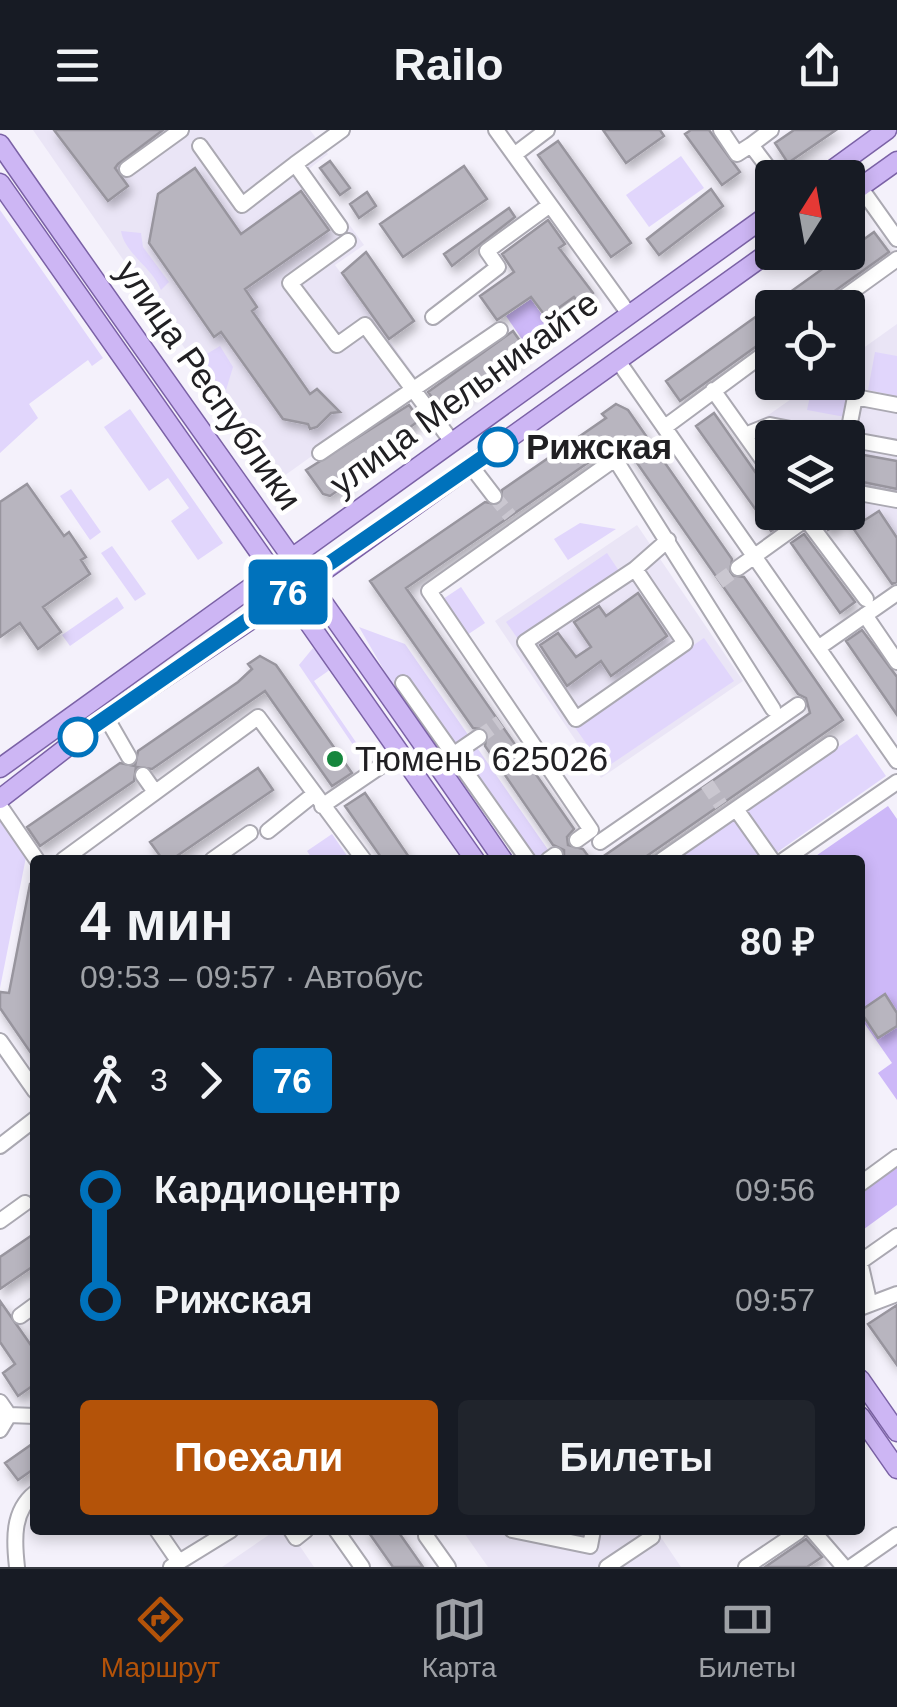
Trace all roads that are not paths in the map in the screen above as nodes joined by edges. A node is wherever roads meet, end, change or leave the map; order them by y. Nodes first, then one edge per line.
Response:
1 (180, 130) edge
2 (342, 130) edge
3 (496, 130) edge
4 (547, 130) edge
5 (721, 130) edge
6 (771, 130) edge
7 (887, 130) edge
8 (0, 144) edge
9 (751, 145) junction
10 (200, 146) dead end
11 (514, 155) junction
12 (762, 160) edge
13 (845, 160) edge
14 (897, 160) edge
15 (295, 164) junction
16 (126, 169) dead end
17 (0, 183) edge
18 (865, 183) edge
19 (865, 203) edge
20 (550, 205) junction
21 (755, 224) edge
22 (897, 239) edge
23 (897, 260) edge
24 (755, 262) edge
25 (854, 290) edge
26 (629, 314) junction
27 (433, 316) dead end
28 (500, 330) dead end
29 (755, 360) edge
30 (618, 361) junction
31 (414, 390) junction
32 (713, 390) junction
33 (897, 405) edge
34 (851, 420) edge
35 (664, 427) junction
36 (755, 431) edge
37 (745, 435) junction
38 (865, 441) edge
39 (453, 443) junction
40 (897, 448) edge
41 (755, 449) edge
42 (320, 453) dead end
43 (471, 466) junction
44 (865, 494) edge
45 (494, 496) tunnel mouth
46 (897, 500) edge
47 (786, 530) edge
48 (815, 530) edge
49 (668, 540) junction
50 (754, 556) junction
51 (293, 557) junction
52 (738, 568) tunnel mouth
53 (635, 569) junction
54 (274, 573) junction
55 (310, 579) junction
56 (719, 582) tunnel mouth
57 (288, 592) junction
58 (703, 592) junction
59 (897, 593) edge
60 (866, 598) dead end
61 (865, 615) junction
62 (818, 648) junction
63 (897, 662) edge
64 (403, 683) dead end
65 (798, 705) dead end
66 (773, 709) dead end
67 (106, 717) junction
68 (478, 737) tunnel mouth
69 (830, 744) dead end
70 (400, 753) junction
71 (454, 754) junction
72 (130, 757) dead end
73 (897, 762) edge
74 (438, 765) junction
75 (0, 768) edge
76 (142, 776) dead end
77 (897, 782) edge
78 (155, 792) junction
79 (317, 801) junction
80 (0, 803) edge
81 (728, 809) junction
82 (268, 830) dead end
83 (250, 832) dead end
84 (577, 840) dead end
85 (600, 842) dead end
86 (34, 855) edge
87 (70, 855) edge
88 (219, 855) edge
89 (360, 855) edge
90 (471, 855) edge
91 (499, 855) edge
92 (525, 855) edge
93 (668, 855) edge
94 (768, 855) edge
95 (791, 855) edge
96 (0, 1041) edge
97 (30, 1084) edge
98 (30, 1124) edge
99 (0, 1146) edge
100 (897, 1157) edge
101 (865, 1180) edge
102 (25, 1203) dead end
103 (0, 1220) edge
104 (897, 1236) edge
105 (865, 1258) edge
106 (897, 1294) edge
107 (865, 1304) edge
108 (30, 1308) edge
109 (20, 1316) dead end
110 (865, 1386) edge
111 (0, 1402) edge
112 (5, 1414) edge
113 (30, 1416) edge
114 (865, 1423) edge
115 (0, 1430) edge
116 (897, 1432) edge
117 (897, 1469) edge
118 (30, 1498) edge
119 (160, 1535) edge
120 (224, 1535) edge
121 (340, 1535) edge
122 (426, 1535) edge
123 (562, 1535) edge
124 (798, 1535) edge
125 (810, 1535) edge
126 (897, 1535) edge
127 (652, 1537) dead end
128 (592, 1538) edge
129 (175, 1564) edge
130 (17, 1567) edge
131 (362, 1567) edge
132 (448, 1567) edge
133 (606, 1567) edge
134 (746, 1567) edge
135 (848, 1567) edge

1 - 16 street
2 - 15 street
3 - 11 street
4 - 11 street
5 - 9 street
6 - 9 street
7 - 13 main road
8 - 51 main road, улица Республики
9 - 12 street
10 - 15 street
11 - 20 street
14 - 18 main road
15 - 31 street
17 - 54 main road, улица Республики
19 - 22 street
20 - 26 street
20 - 27 street
21 - 26 main road, улица Мельникайте
23 - 25 street
24 - 30 main road, улица Мельникайте
26 - 39 main road, улица Мельникайте
28 - 31 street
29 - 32 street
30 - 35 street
30 - 43 main road, улица Мельникайте
31 - 39 street
31 - 42 street
32 - 35 street
32 - 37 street
33 - 34 street
35 - 50 street
36 - 37 street
37 - 41 street
38 - 40 street
39 - 51 main road, улица Мельникайте
43 - 45 street
43 - 55 main road, улица Мельникайте
44 - 46 street
47 - 50 street
48 - 60 street
49 - 53 street
49 - 58 street
49 - 84 street
50 - 52 street
50 - 62 street
51 - 54 main road, улица Мельникайте
51 - 55 main road, улица Республики
53 - 53 street
54 - 57 main road, улица Республики
54 - 75 main road, улица Мельникайте
55 - 57 main road, улица Мельникайте
55 - 74 main road, улица Республики
56 - 58 street
57 - 67 main road, улица Мельникайте
57 - 70 main road, улица Республики
58 - 66 street
59 - 61 street
61 - 62 street
61 - 63 street
62 - 73 street
64 - 71 street
65 - 85 street
67 - 72 street
67 - 80 main road, улица Мельникайте
68 - 71 street
69 - 81 street
70 - 79 street
70 - 90 main road, улица Республики
71 - 74 street
71 - 92 street
74 - 91 main road, улица Республики
76 - 78 street
77 - 95 street
78 - 79 street
78 - 87 street
79 - 82 street
79 - 89 street
80 - 86 street
81 - 93 street
81 - 94 street
83 - 88 street
96 - 97 street
98 - 99 street
100 - 101 street
102 - 103 street
104 - 105 street
106 - 107 street
108 - 109 street
110 - 116 main road
111 - 112 street
112 - 113 street
112 - 115 street
114 - 117 main road
118 - 130 street
119 - 129 street
120 - 129 street
121 - 131 street
122 - 132 street
123 - 128 street
124 - 134 street
125 - 135 street
126 - 135 street
127 - 133 street
128 - 133 street

